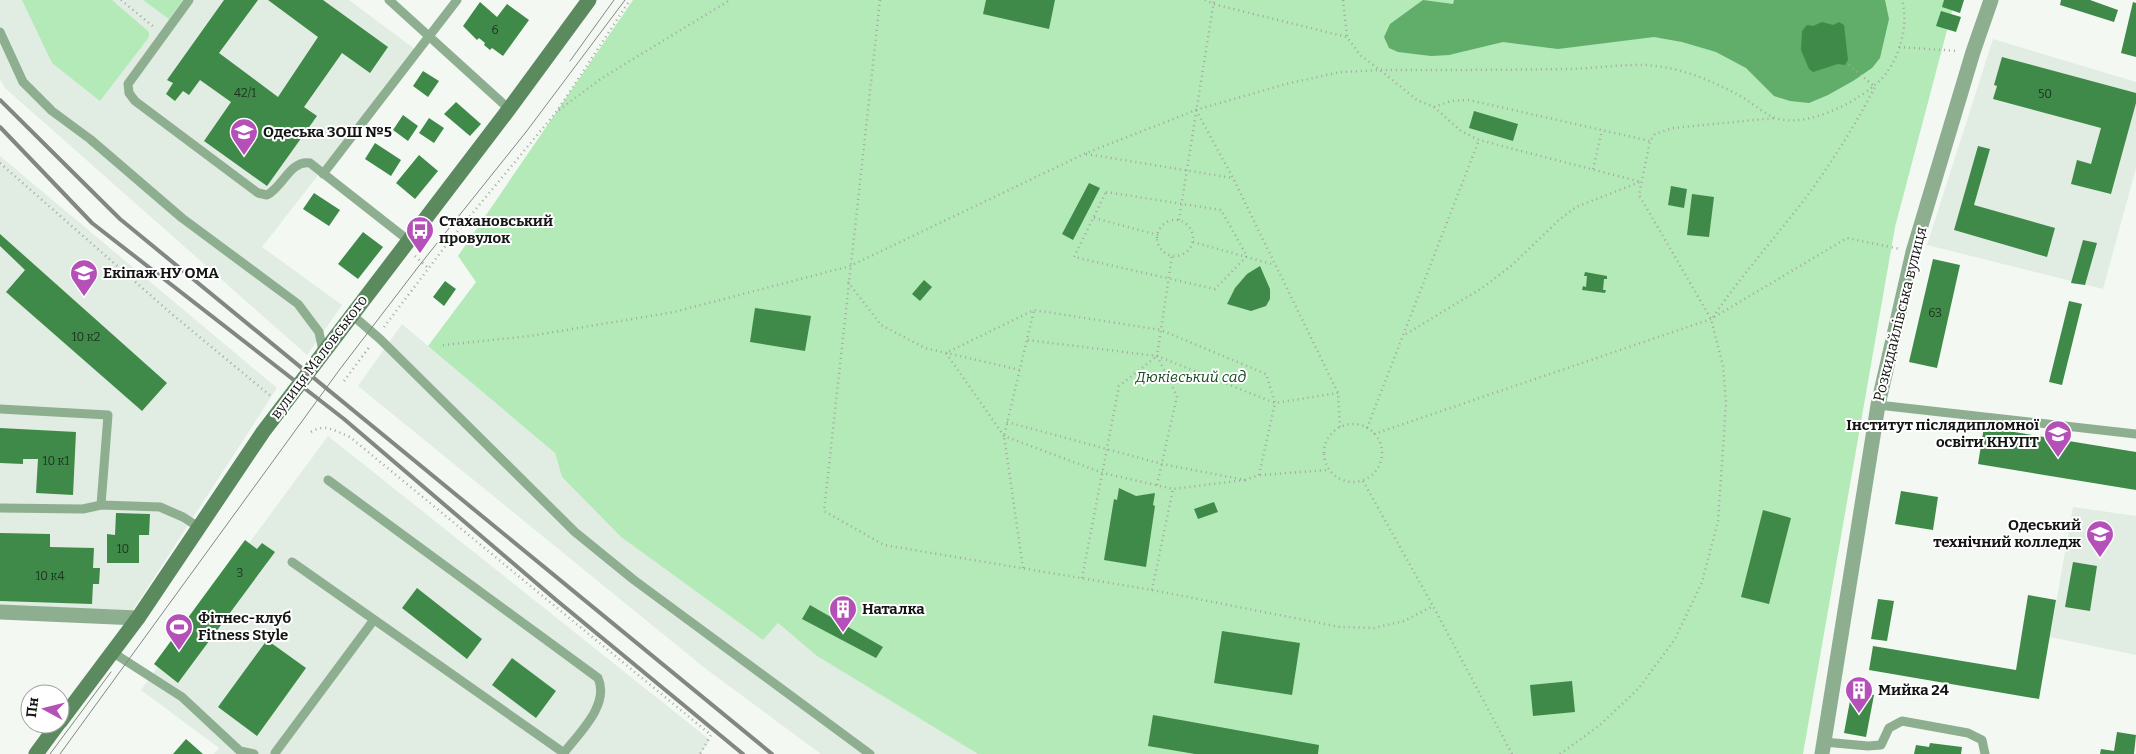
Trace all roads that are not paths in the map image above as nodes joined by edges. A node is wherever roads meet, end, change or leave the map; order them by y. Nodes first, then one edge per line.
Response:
1 (189, 0) edge
2 (389, 0) edge
3 (456, 0) edge
4 (589, 0) edge
5 (1991, 0) edge
6 (0, 32) edge
7 (429, 36) junction
8 (509, 109) junction
9 (323, 174) junction
10 (408, 240) junction
11 (351, 314) junction
12 (323, 351) junction
13 (1878, 406) junction
14 (0, 409) edge
15 (2136, 434) edge
16 (328, 480) dead end
17 (101, 505) junction
18 (0, 508) edge
19 (200, 528) junction
20 (292, 562) dead end
21 (0, 612) edge
22 (138, 618) junction
23 (373, 621) junction
24 (112, 652) junction
25 (70, 708) edge
26 (51, 734) edge
27 (1823, 748) edge
28 (36, 754) edge
29 (254, 754) edge
30 (275, 754) edge
31 (564, 754) edge
32 (870, 754) edge
33 (1985, 754) edge

1 - 9 lane
2 - 7 lane
3 - 7 lane
4 - 8 street, вулиця Маловського
5 - 13 street, Розкидайлівська вулиця
6 - 12 lane
7 - 8 lane
7 - 9 lane
8 - 10 street, вулиця Маловського
9 - 10 lane
10 - 11 street, вулиця Маловського
11 - 12 street, вулиця Маловського
11 - 32 lane
12 - 19 street, вулиця Маловського
13 - 15 lane
13 - 27 street, Розкидайлівська вулиця
14 - 17 lane
16 - 31 lane
17 - 18 lane
17 - 19 lane
19 - 22 street, вулиця Маловського
20 - 23 lane
21 - 22 street
22 - 24 street, вулиця Маловського
23 - 30 lane
23 - 31 lane
24 - 25 street, вулиця Маловського
24 - 29 lane
26 - 28 street, вулиця Маловського
27 - 33 lane

